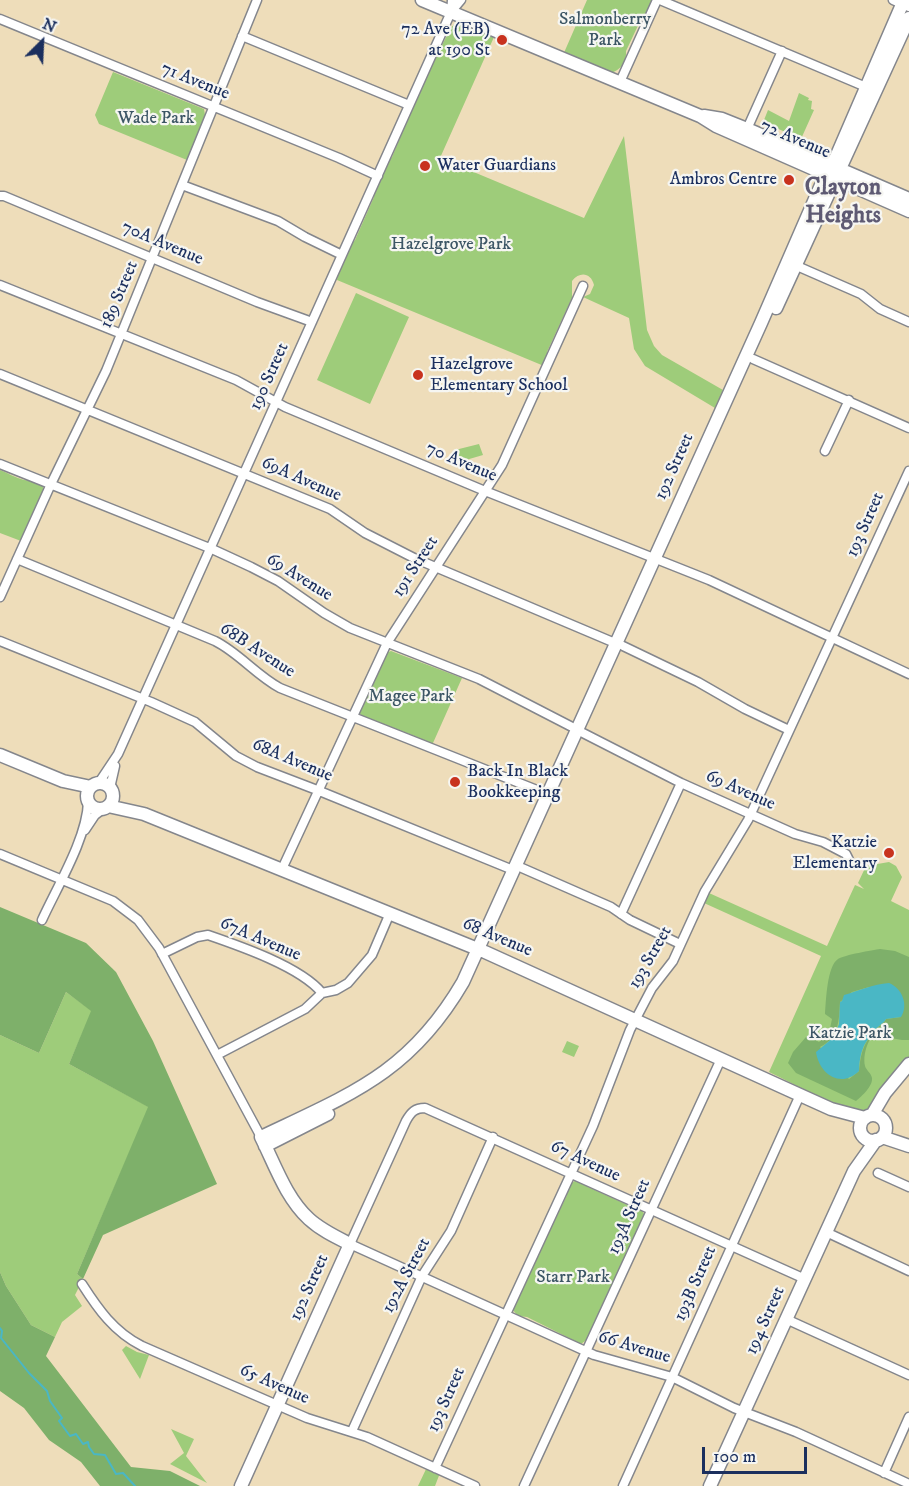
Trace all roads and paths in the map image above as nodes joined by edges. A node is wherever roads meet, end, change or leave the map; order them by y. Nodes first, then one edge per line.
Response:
1 (257, 0) edge
2 (422, 0) edge
3 (461, 0) edge
4 (659, 0) edge
5 (902, 3) edge
6 (452, 6) edge
7 (909, 18) edge
8 (0, 19) edge
9 (242, 36) junction
10 (782, 51) junction
11 (620, 82) junction
12 (866, 87) junction
13 (409, 105) junction
14 (213, 107) junction
15 (700, 116) junction
16 (747, 129) junction
17 (834, 171) junction
18 (378, 176) junction
19 (182, 185) junction
20 (0, 196) edge
21 (909, 199) edge
22 (909, 211) edge
23 (342, 255) junction
24 (153, 258) junction
25 (797, 266) junction
26 (0, 285) edge
27 (583, 286) dead end
28 (312, 322) junction
29 (909, 322) edge
30 (121, 334) junction
31 (753, 359) junction
32 (0, 374) edge
33 (849, 400) junction
34 (277, 402) junction
35 (87, 410) junction
36 (909, 428) edge
37 (825, 451) dead end
38 (0, 464) edge
39 (909, 471) edge
40 (245, 474) junction
41 (51, 484) junction
42 (485, 491) junction
43 (212, 549) junction
44 (17, 559) junction
45 (657, 561) junction
46 (435, 568) junction
47 (0, 597) edge
48 (177, 624) junction
49 (833, 638) junction
50 (0, 641) edge
51 (387, 643) junction
52 (619, 645) junction
53 (909, 674) edge
54 (143, 699) junction
55 (351, 717) junction
56 (789, 730) junction
57 (579, 731) junction
58 (0, 755) edge
59 (681, 783) junction
60 (317, 790) junction
61 (100, 796) junction
62 (549, 799) junction
63 (750, 813) junction
64 (80, 838) junction
65 (0, 854) edge
66 (850, 861) dead end
67 (282, 869) junction
68 (517, 869) junction
69 (61, 879) junction
70 (390, 913) junction
71 (621, 914) junction
72 (42, 920) dead end
73 (680, 944) junction
74 (482, 950) junction
75 (162, 954) junction
76 (322, 993) junction
77 (635, 1020) junction
78 (216, 1055) junction
79 (721, 1059) junction
80 (909, 1064) edge
81 (800, 1095) junction
82 (417, 1108) joint
83 (873, 1127) junction
84 (493, 1137) junction
85 (263, 1142) junction
86 (909, 1144) edge
87 (878, 1173) dead end
88 (571, 1174) junction
89 (909, 1187) edge
90 (652, 1210) junction
91 (826, 1232) junction
92 (350, 1244) junction
93 (731, 1246) junction
94 (909, 1271) edge
95 (422, 1276) junction
96 (805, 1279) junction
97 (82, 1284) dead end
98 (505, 1314) junction
99 (786, 1319) junction
100 (586, 1351) junction
101 (909, 1375) edge
102 (672, 1377) junction
103 (278, 1404) junction
104 (744, 1412) junction
105 (909, 1417) edge
106 (352, 1431) junction
107 (435, 1468) junction
108 (884, 1473) junction
109 (909, 1484) edge
110 (240, 1486) edge
111 (475, 1486) edge
112 (524, 1486) edge
113 (623, 1486) edge
114 (710, 1486) edge

1 - 9 street, 189 Street
2 - 6 main road, 72 Avenue
3 - 6 street, 190 Street
4 - 10 street
4 - 11 street
5 - 12 main road, 192 Street
6 - 11 main road, 72 Avenue
6 - 13 street, 190 Street
7 - 17 main road, 192 Street
8 - 14 street, 71 Avenue
9 - 13 street
9 - 14 street, 189 Street
10 - 12 street
10 - 16 street
11 - 15 main road, 72 Avenue
12 - 17 main road, 192 Street
13 - 18 street, 190 Street
14 - 18 street, 71 Avenue
14 - 19 street, 189 Street
15 - 16 main road, 72 Avenue
15 - 17 main road, 72 Avenue
16 - 17 main road, 72 Avenue
17 - 21 main road, 72 Avenue
17 - 22 main road, 72 Avenue
17 - 25 main road, 192 Street
17 - 45 main road, 192 Street
18 - 23 street, 190 Street
19 - 23 street
19 - 24 street, 189 Street
20 - 24 street, 70A Avenue
23 - 28 street, 190 Street
24 - 28 street, 70A Avenue
24 - 30 street, 189 Street
25 - 29 street
25 - 31 main road, 192 Street
26 - 30 street, 70 Avenue
27 - 42 street, 191 Street
28 - 34 street, 190 Street
30 - 34 street, 70 Avenue
30 - 35 street, 189 Street
31 - 33 street
31 - 45 main road, 192 Street
32 - 35 street, 69A Avenue
33 - 36 street
33 - 37 street
34 - 40 street, 190 Street
34 - 42 street, 70 Avenue
35 - 40 street, 69A Avenue
35 - 41 street, 189 Street
38 - 41 street, 69 Avenue
39 - 49 street, 193 Street
40 - 43 street, 190 Street
40 - 46 street, 69A Avenue
41 - 43 street, 69 Avenue
41 - 44 street, 189 Street
42 - 45 street, 70 Avenue
42 - 46 street, 191 Street
43 - 48 street, 190 Street
43 - 51 street, 69 Avenue
44 - 47 street, 189 Street
44 - 48 street, 68B Avenue
45 - 49 street, 70 Avenue
45 - 52 main road, 192 Street
46 - 51 street, 191 Street
46 - 52 street, 69A Avenue
48 - 54 street, 190 Street
48 - 55 street, 68B Avenue
49 - 53 street, 70 Avenue
49 - 56 street, 193 Street
50 - 54 street, 68A Avenue
51 - 55 street, 191 Street
51 - 57 street, 69 Avenue
52 - 56 street, 69A Avenue
52 - 57 main road, 192 Street
52 - 57 main road, 192 Street
54 - 60 street, 68A Avenue
54 - 61 street, 190 Street
55 - 60 street, 191 Street
55 - 62 street, 68B Avenue
56 - 63 street, 193 Street
57 - 59 street, 69 Avenue
57 - 62 main road, 192 Street
58 - 61 main road, 68 Avenue
59 - 63 street, 69 Avenue
59 - 71 street
60 - 67 street, 191 Street
60 - 68 street, 68A Avenue
61 - 64 street, 190 Street
61 - 64 street, 190 Street
61 - 67 main road, 68 Avenue
62 - 68 main road, 192 Street
63 - 66 street, 69 Avenue
63 - 73 street, 193 Street
64 - 69 street, 190 Street
65 - 69 street
67 - 70 main road, 68 Avenue
68 - 71 street, 68A Avenue
68 - 74 main road, 192 Street
69 - 72 street, 190 Street
69 - 75 street
70 - 74 main road, 68 Avenue
70 - 76 street
71 - 73 street, 68A Avenue
73 - 77 street, 193 Street
74 - 77 main road, 68 Avenue
74 - 85 main road, 192 Street
75 - 76 street, 67A Avenue
75 - 78 street
76 - 78 street
77 - 79 main road, 68 Avenue
77 - 88 street, 193 Street
78 - 85 street
79 - 81 main road, 68 Avenue
79 - 90 street, 193A Street
80 - 83 main road, 194 Street
81 - 83 main road, 68 Avenue
81 - 93 street, 193B Street
82 - 84 street, 67 Avenue
82 - 92 street, 192 Street
83 - 86 main road, 68 Avenue
83 - 91 main road, 194 Street
84 - 88 street, 67 Avenue
84 - 95 street, 192A Street
85 - 92 main road
87 - 89 street
88 - 90 street, 67 Avenue
88 - 98 street, 193 Street
90 - 93 street, 67 Avenue
90 - 100 street, 193A Street
91 - 94 street
91 - 96 main road, 194 Street
92 - 95 street, 66 Avenue
92 - 103 main road, 192 Street
93 - 96 street, 67 Avenue
93 - 102 street, 193B Street
95 - 98 street, 66 Avenue
95 - 106 street, 192A Street
96 - 99 main road, 194 Street
97 - 103 street, 65 Avenue
98 - 100 street, 66 Avenue
98 - 107 street, 193 Street
99 - 101 street
99 - 104 main road, 194 Street
100 - 102 street, 66 Avenue
100 - 112 street, 193A Street
102 - 104 street, 66 Avenue
102 - 113 street, 193B Street
103 - 106 street, 65 Avenue
103 - 110 main road, 192 Street
104 - 108 street, 66 Avenue
104 - 114 main road, 194 Street
105 - 108 street
106 - 107 street, 65 Avenue
107 - 111 street, 65 Avenue
108 - 109 street, 66 Avenue

